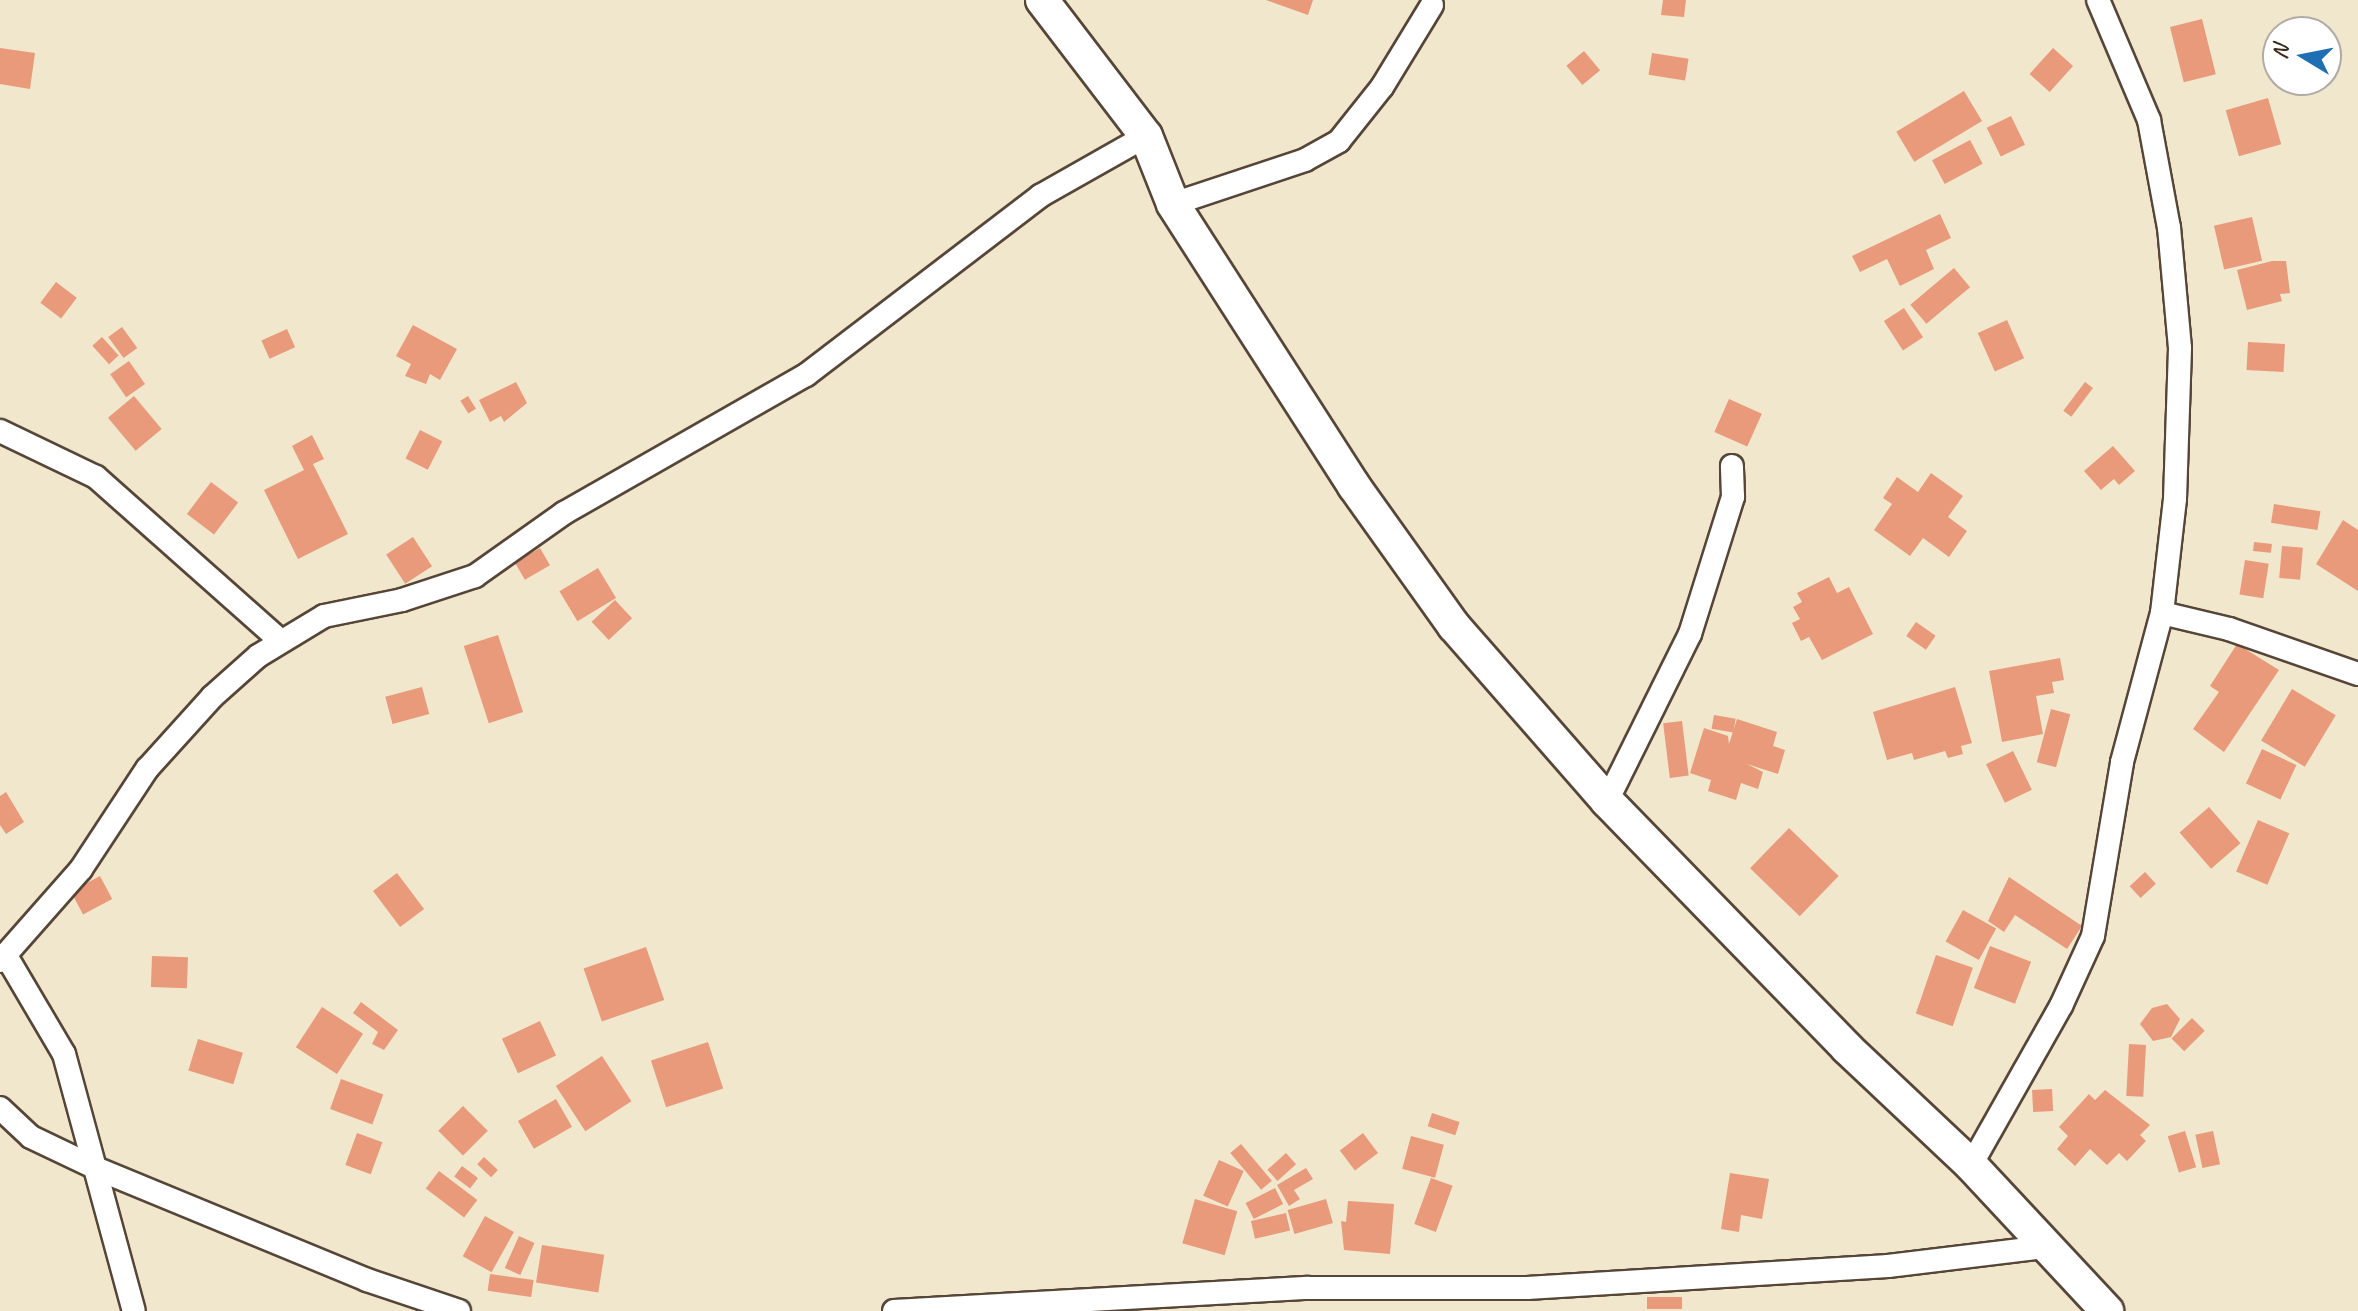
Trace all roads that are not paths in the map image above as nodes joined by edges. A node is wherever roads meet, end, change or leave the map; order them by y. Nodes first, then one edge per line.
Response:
1 (1043, 0) edge
2 (2098, 0) edge
3 (1432, 5) dead end
4 (1146, 136) junction
5 (1173, 204) junction
6 (0, 431) edge
7 (1732, 466) dead end
8 (2162, 613) junction
9 (281, 641) junction
10 (2358, 674) edge
11 (1607, 801) junction
12 (3, 958) edge
13 (0, 1108) edge
14 (1971, 1165) junction
15 (98, 1169) junction
16 (2044, 1247) junction
17 (448, 1310) edge
18 (134, 1311) edge
19 (894, 1311) edge
20 (2107, 1311) edge

1 - 4 street
2 - 8 street
3 - 5 street
4 - 5 street
4 - 9 street
5 - 11 street
6 - 9 street
7 - 11 street
8 - 10 street
8 - 14 street
9 - 12 street
11 - 14 street
12 - 15 street
13 - 15 street
14 - 16 street
15 - 17 street
15 - 18 street
16 - 19 street
16 - 20 street

